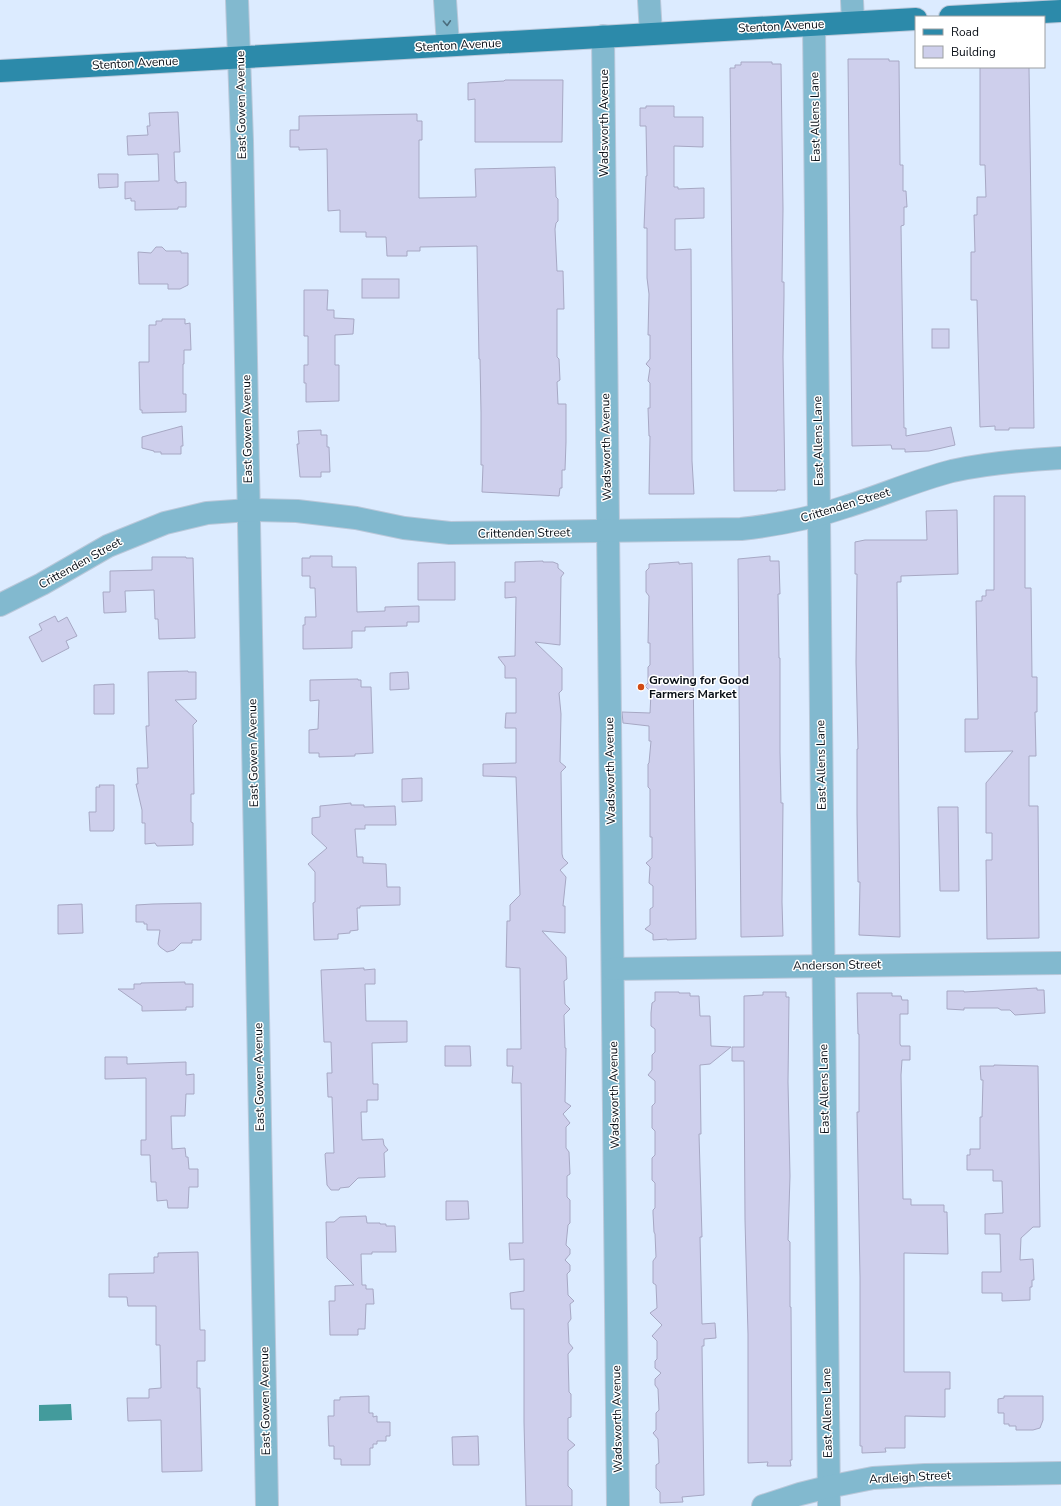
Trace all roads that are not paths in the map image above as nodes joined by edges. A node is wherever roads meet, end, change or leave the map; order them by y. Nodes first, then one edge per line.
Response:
1 (237, 0) edge
2 (446, 0) edge
3 (649, 0) edge
4 (852, 0) edge
5 (1061, 11) edge
6 (968, 16) edge
7 (915, 19) edge
8 (853, 22) junction
9 (814, 25) junction
10 (651, 34) junction
11 (603, 36) junction
12 (448, 45) junction
13 (240, 58) junction
14 (0, 71) edge
15 (1061, 458) edge
16 (249, 510) junction
17 (819, 515) junction
18 (608, 532) junction
19 (0, 604) edge
20 (1061, 963) edge
21 (823, 966) junction
22 (612, 969) junction
23 (1061, 1473) edge
24 (828, 1496) edge
25 (267, 1506) edge
26 (618, 1506) edge
27 (763, 1506) edge

1 - 13 street, East Gowen Avenue
2 -> 12 street
3 - 10 street
4 - 8 street
5 - 6 main road
7 - 8 main road, Stenton Avenue
8 - 9 main road, Stenton Avenue
9 - 10 main road, Stenton Avenue
9 - 17 street, East Allens Lane
10 - 11 main road, Stenton Avenue
11 - 12 main road, Stenton Avenue
11 - 18 street, Wadsworth Avenue
12 - 13 main road, Stenton Avenue
13 - 14 main road, Stenton Avenue
13 - 16 street, East Gowen Avenue
15 - 17 street, Crittenden Street
16 - 18 street, Crittenden Street
16 - 19 street, Crittenden Street
16 - 25 street, East Gowen Avenue
17 - 18 street, Crittenden Street
17 - 21 street, East Allens Lane
18 - 22 street, Wadsworth Avenue
20 - 21 street, Anderson Street
21 - 22 street, Anderson Street
21 - 24 street, East Allens Lane
22 - 26 street, Wadsworth Avenue
23 - 24 street, Ardleigh Street
24 - 27 street, Ardleigh Street

